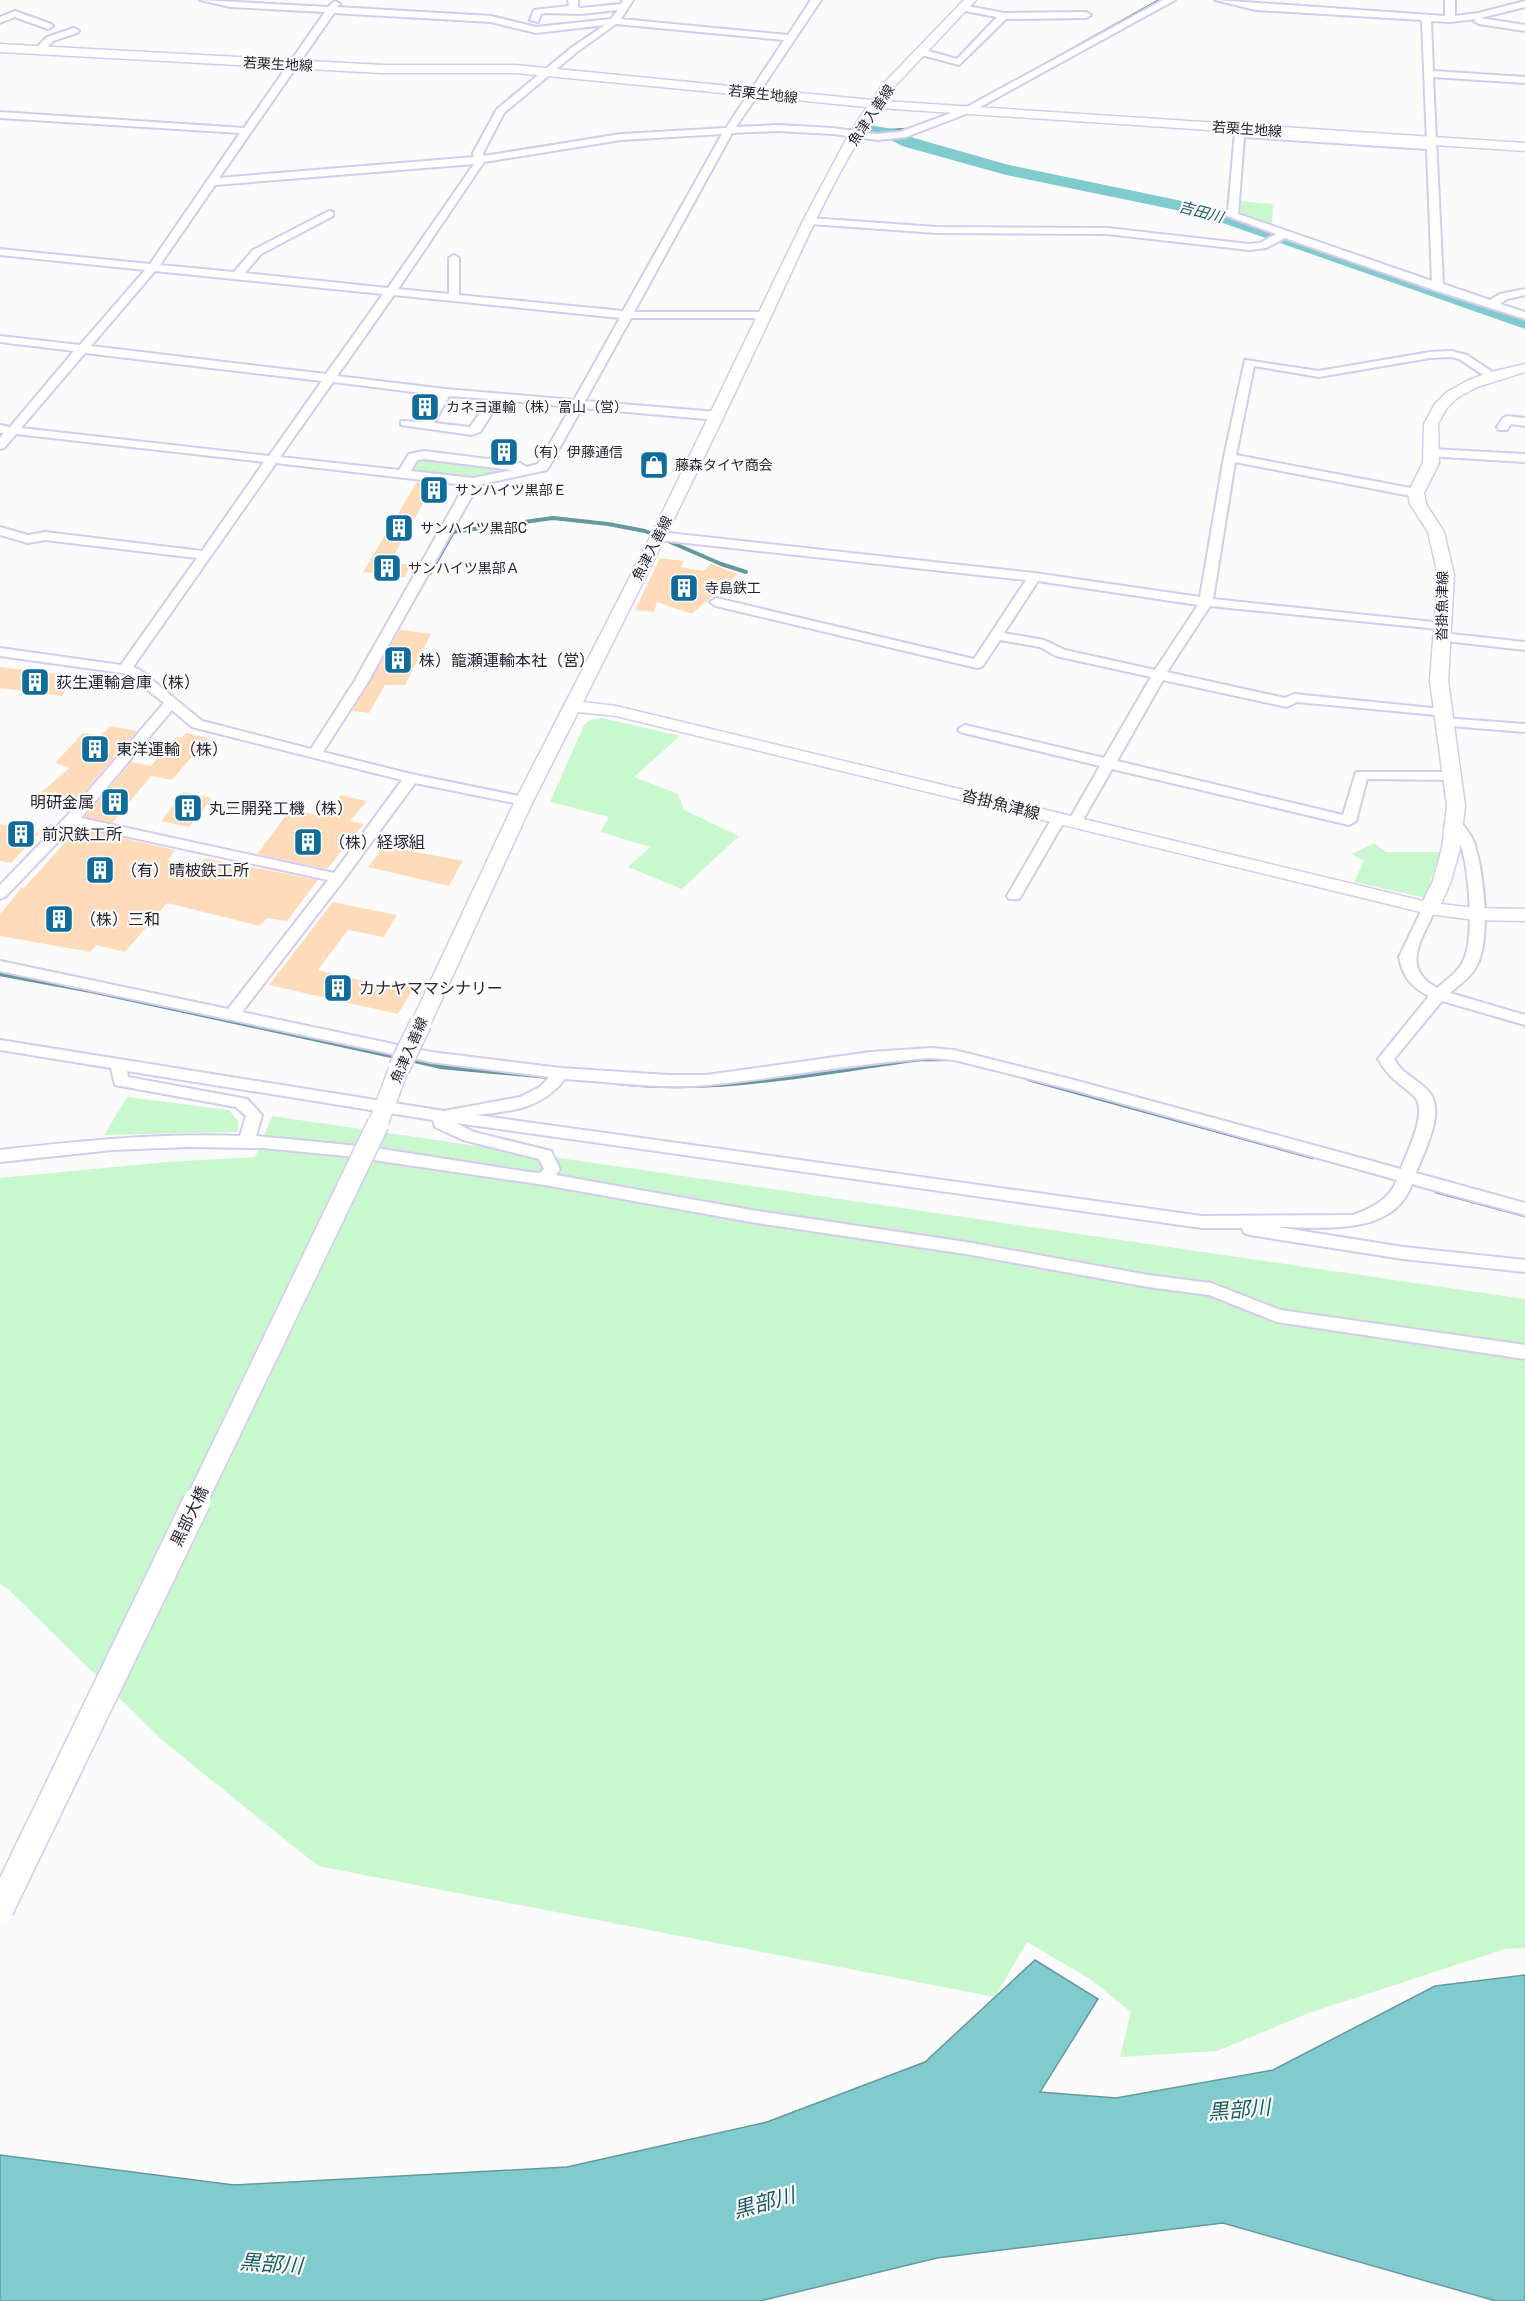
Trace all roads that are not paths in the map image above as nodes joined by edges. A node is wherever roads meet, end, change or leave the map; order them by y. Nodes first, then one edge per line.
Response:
1 (205, 0) edge
2 (338, 0) edge
3 (816, 0) edge
4 (1170, 0) edge
5 (1220, 0) edge
6 (1450, 0) edge
7 (627, 3) edge
8 (966, 4) edge
9 (1525, 4) edge
10 (573, 5) edge
11 (1509, 9) junction
12 (331, 10) junction
13 (1525, 12) edge
14 (1086, 15) dead end
15 (1004, 16) junction
16 (1426, 17) junction
17 (1465, 18) junction
18 (1450, 19) junction
19 (0, 20) edge
20 (535, 20) dead end
21 (614, 21) junction
22 (48, 26) dead end
23 (1525, 28) edge
24 (74, 31) dead end
25 (790, 38) junction
26 (0, 48) edge
27 (39, 50) junction
28 (921, 52) junction
29 (292, 65) junction
30 (550, 71) junction
31 (1428, 74) junction
32 (1525, 80) edge
33 (753, 93) junction
34 (874, 104) junction
35 (968, 110) junction
36 (0, 115) edge
37 (729, 130) junction
38 (248, 131) junction
39 (855, 134) junction
40 (1430, 143) junction
41 (1525, 147) edge
42 (479, 157) junction
43 (215, 177) junction
44 (329, 214) dead end
45 (810, 221) junction
46 (1284, 234) junction
47 (0, 252) edge
48 (454, 258) dead end
49 (152, 268) junction
50 (237, 276) junction
51 (1438, 288) junction
52 (392, 291) junction
53 (1525, 292) edge
54 (454, 297) junction
55 (1491, 305) junction
56 (627, 315) junction
57 (765, 315) junction
58 (1525, 316) edge
59 (0, 339) edge
60 (85, 348) junction
61 (1525, 368) edge
62 (1492, 376) junction
63 (329, 378) junction
64 (445, 392) junction
65 (497, 397) junction
66 (577, 404) junction
67 (717, 416) junction
68 (1525, 422) edge
69 (405, 423) dead end
70 (426, 426) junction
71 (1503, 427) dead end
72 (6, 430) edge
73 (0, 444) edge
74 (1431, 453) junction
75 (1230, 457) junction
76 (1525, 458) edge
77 (273, 460) junction
78 (533, 468) junction
79 (403, 474) junction
80 (473, 482) junction
81 (1416, 493) junction
82 (0, 531) edge
83 (659, 536) junction
84 (206, 555) junction
85 (1034, 577) junction
86 (716, 602) dead end
87 (1206, 602) junction
88 (1442, 632) junction
89 (996, 635) junction
90 (1525, 646) edge
91 (0, 652) edge
92 (125, 669) junction
93 (1159, 674) junction
94 (172, 702) junction
95 (573, 706) junction
96 (1443, 718) junction
97 (1525, 728) edge
98 (965, 729) dead end
99 (315, 754) junction
100 (1110, 764) junction
101 (1451, 776) junction
102 (411, 778) junction
103 (524, 801) junction
104 (71, 819) junction
105 (1067, 820) junction
106 (1455, 824) junction
107 (338, 878) junction
108 (0, 894) edge
109 (1014, 896) dead end
110 (1429, 908) junction
111 (1474, 914) junction
112 (1525, 915) edge
113 (0, 966) edge
114 (1438, 995) junction
115 (232, 1015) junction
116 (1525, 1020) edge
117 (0, 1045) edge
118 (118, 1064) junction
119 (561, 1073) junction
120 (381, 1115) junction
121 (442, 1116) junction
122 (247, 1141) junction
123 (0, 1156) edge
124 (1408, 1175) junction
125 (545, 1179) junction
126 (1525, 1209) edge
127 (1202, 1222) junction
128 (1525, 1266) edge
129 (1525, 1352) edge
130 (0, 1909) edge

1 - 12 street
2 - 12 street
3 - 25 street
4 - 35 street
5 - 16 street
6 - 18 street
7 - 10 street
7 - 21 street
8 - 15 street
8 - 28 main road, 魚津入善線
9 - 11 street
10 - 20 street
11 - 13 street
11 - 17 street
12 - 21 street
12 - 29 street
14 - 15 street
15 - 28 street
16 - 18 street
16 - 31 street
17 - 18 street
17 - 23 street
19 - 22 street
21 - 25 street
21 - 30 street
24 - 27 street
25 - 33 street
26 - 27 main road, 若栗生地線
27 - 29 main road, 若栗生地線
28 - 34 main road, 魚津入善線
29 - 30 main road, 若栗生地線
29 - 38 street
30 - 33 main road, 若栗生地線
30 - 42 street
31 - 32 street
31 - 40 street
33 - 34 main road, 若栗生地線
33 - 37 street
34 - 35 main road, 若栗生地線
34 - 39 main road, 魚津入善線
35 - 39 street
35 - 40 main road, 若栗生地線
36 - 38 street
37 - 39 street
37 - 42 street
37 - 56 street
38 - 43 street
39 - 45 main road, 魚津入善線
40 - 41 main road, 若栗生地線
40 - 46 street
40 - 51 street
42 - 43 street
42 - 52 street
43 - 49 street
44 - 50 street
45 - 46 street
45 - 57 main road, 魚津入善線
46 - 51 street
47 - 49 street
48 - 54 street
49 - 50 street
49 - 60 street
50 - 52 street
51 - 55 street
52 - 54 street
52 - 63 street
53 - 55 street
54 - 56 street
55 - 58 street
56 - 57 street
56 - 66 street
57 - 67 main road, 魚津入善線
59 - 60 street
60 - 63 street
60 - 72 street
61 - 62 main road
62 - 74 main road
62 - 75 street
63 - 64 street
63 - 77 street
64 - 65 street
64 - 70 street
65 - 66 street
65 - 70 street
66 - 67 street
66 - 78 street
67 - 83 main road, 魚津入善線
68 - 71 street
69 - 70 street
72 - 73 street
72 - 77 street
74 - 76 street
74 - 81 main road
75 - 81 street
75 - 87 street
77 - 79 street
77 - 84 street
78 - 79 street
78 - 80 street
79 - 80 street
80 - 99 street
81 - 88 main road, 沓掛魚津線
82 - 84 street
83 - 85 street
83 - 95 main road, 魚津入善線
84 - 92 street
85 - 87 street
85 - 89 street
86 - 89 street
87 - 88 street
87 - 93 street
88 - 90 street
88 - 96 main road, 沓掛魚津線
89 - 93 street
91 - 92 street
92 - 94 street
93 - 96 street
93 - 100 street
94 - 99 street
94 - 104 street
95 - 103 main road, 魚津入善線
95 - 105 main road, 沓掛魚津線
96 - 97 street
96 - 101 main road, 沓掛魚津線
98 - 100 street
99 - 102 street
100 - 101 street
100 - 105 street
101 - 106 main road, 沓掛魚津線
102 - 103 street
102 - 107 street
103 - 120 main road, 魚津入善線, bridge
104 - 107 street
104 - 108 street
105 - 109 street
105 - 110 main road, 沓掛魚津線
106 - 110 main road, 沓掛魚津線
106 - 111 street
107 - 115 street
110 - 111 main road, 沓掛魚津線
110 - 114 street
111 - 112 main road, 沓掛魚津線
111 - 114 street
113 - 115 street
114 - 116 street
114 - 124 street
115 - 119 street
117 - 118 street
118 - 120 street
118 - 122 street
119 - 121 street
119 - 124 street
120 - 121 street
120 - 130 main road, 黒部大橋, bridge
121 - 125 street
121 - 127 street
122 - 123 street
122 - 125 street
124 - 126 street
124 - 127 street
125 - 129 street
127 - 128 street

